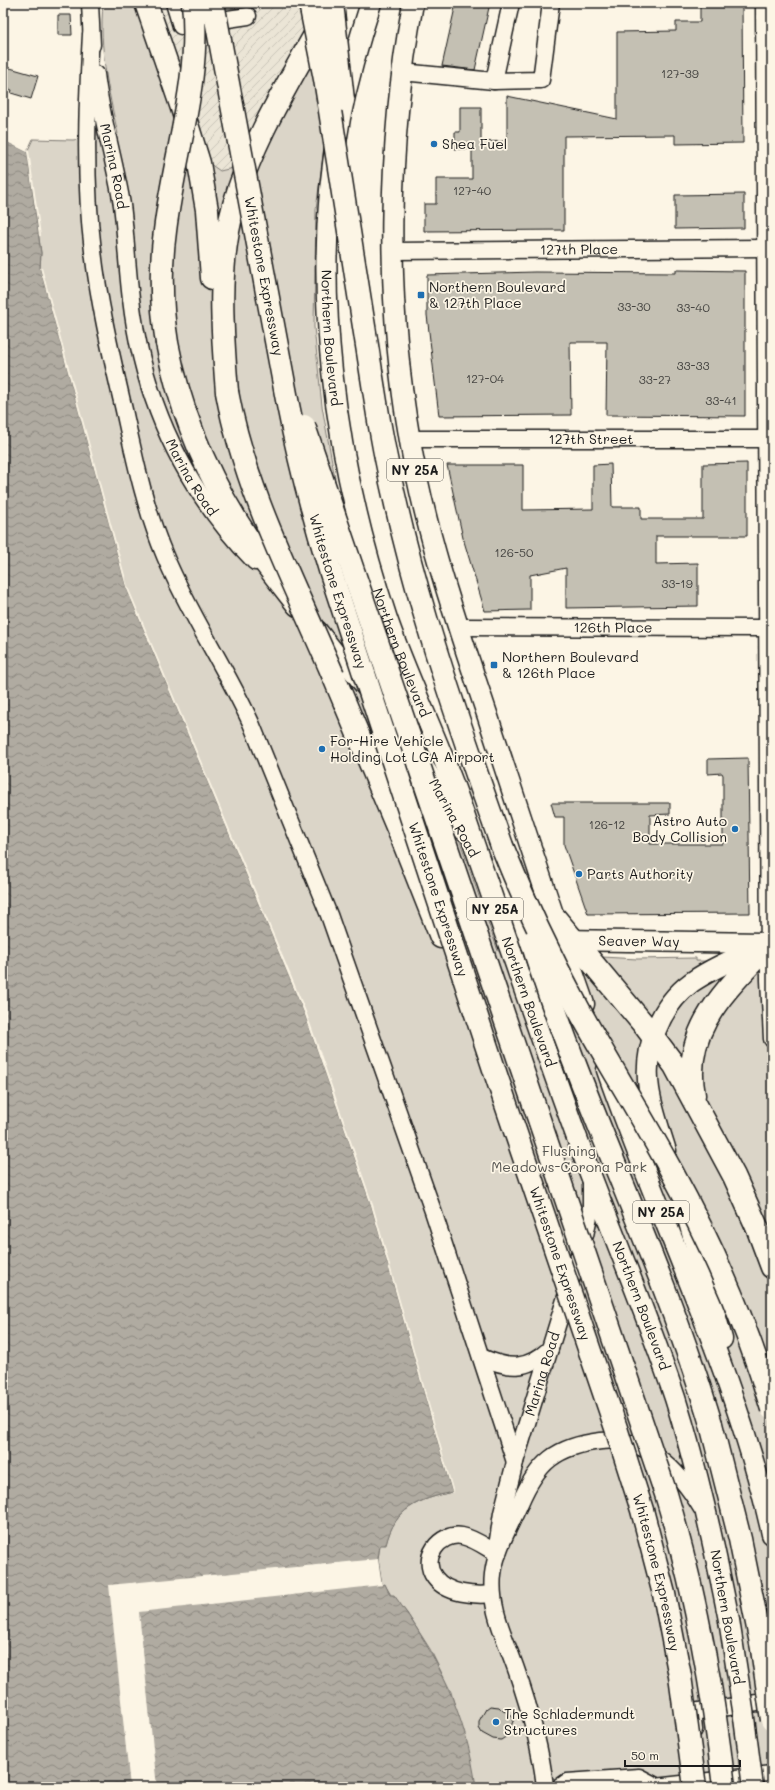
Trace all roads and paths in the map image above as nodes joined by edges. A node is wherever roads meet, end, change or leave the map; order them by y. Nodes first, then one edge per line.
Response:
1 (90, 3) edge
2 (146, 3) edge
3 (174, 3) edge
4 (193, 3) edge
5 (213, 3) edge
6 (310, 3) edge
7 (332, 3) edge
8 (371, 3) edge
9 (412, 3) edge
10 (424, 3) edge
11 (511, 3) edge
12 (551, 3) edge
13 (764, 3) edge
14 (248, 16) dead end
15 (91, 34) junction
16 (402, 72) junction
17 (494, 81) junction
18 (765, 248) junction
19 (393, 251) junction
20 (268, 298) junction
21 (374, 390) junction
22 (227, 392) junction
23 (409, 439) junction
24 (770, 440) edge
25 (300, 608) junction
26 (458, 627) junction
27 (767, 628) junction
28 (502, 846) junction
29 (482, 869) junction
30 (554, 918) joint
31 (567, 940) junction
32 (771, 943) edge
33 (509, 949) junction
34 (654, 1036) junction
35 (772, 1039) edge
36 (496, 1075) junction
37 (696, 1104) junction
38 (589, 1171) junction
39 (772, 1267) edge
40 (550, 1349) junction
41 (481, 1357) junction
42 (772, 1409) edge
43 (515, 1462) junction
44 (760, 1484) junction
45 (708, 1522) junction
46 (772, 1534) edge
47 (498, 1554) junction
48 (492, 1594) junction
49 (762, 1648) junction
50 (772, 1692) edge
51 (772, 1701) edge
52 (772, 1720) edge
53 (772, 1774) edge
54 (698, 1784) edge
55 (656, 1786) edge
56 (545, 1787) edge
57 (560, 1787) edge
58 (724, 1787) edge
59 (753, 1787) edge

1 - 15 street, Marina Road
2 - 22 highway
3 - 14 street
4 - 25 highway, bridge
5 - 20 highway, Whitestone Expressway, bridge
6 - 21 highway, bridge
7 - 21 highway, bridge
7 - 22 highway
8 - 29 main road, Northern Boulevard / NY 25A
9 - 16 main road, NY 25A
10 - 16 street
11 - 17 street
12 - 17 street
13 - 18 street
15 - 25 street, Marina Road
15 - 41 street
16 - 17 street
16 - 19 main road, NY 25A
18 - 19 street, 127th Place
18 - 24 street
19 - 23 main road, NY 25A
20 - 36 highway, Whitestone Expressway, bridge
20 - 58 highway, bridge
21 - 28 highway
22 - 36 highway, bridge
23 - 24 street, 127th Street
23 - 26 main road, NY 25A
24 - 27 street
25 - 29 street, Marina Road
26 - 27 street, 126th Place
26 - 30 main road, NY 25A
27 - 32 street
28 - 42 highway, bridge
28 - 49 highway, bridge
29 - 33 main road, Northern Boulevard / NY 25A
30 - 31 highway
31 - 32 main road, Seaver Way
31 - 33 main road, Seaver Way
31 - 34 highway
31 - 44 main road, NY 25A
32 - 34 main road
32 - 35 street
32 - 37 highway
33 - 38 main road, Northern Boulevard / NY 25A
34 - 37 highway
34 - 44 main road
36 - 54 highway, Whitestone Expressway, bridge
37 - 39 highway
38 - 40 street, Marina Road
38 - 45 main road, Northern Boulevard / NY 25A
40 - 41 street
40 - 43 street, Marina Road
41 - 43 street
43 - 47 street, Marina Road
44 - 46 main road, NY 25A
45 - 47 street, Marina Road
45 - 59 main road, Northern Boulevard / NY 25A, bridge
47 - 48 street, Marina Road
47 - 48 street
48 - 56 street, Marina Road
49 - 50 highway, bridge
49 - 52 highway, bridge
51 - 54 street
53 - 54 street
54 - 55 street
55 - 57 street

